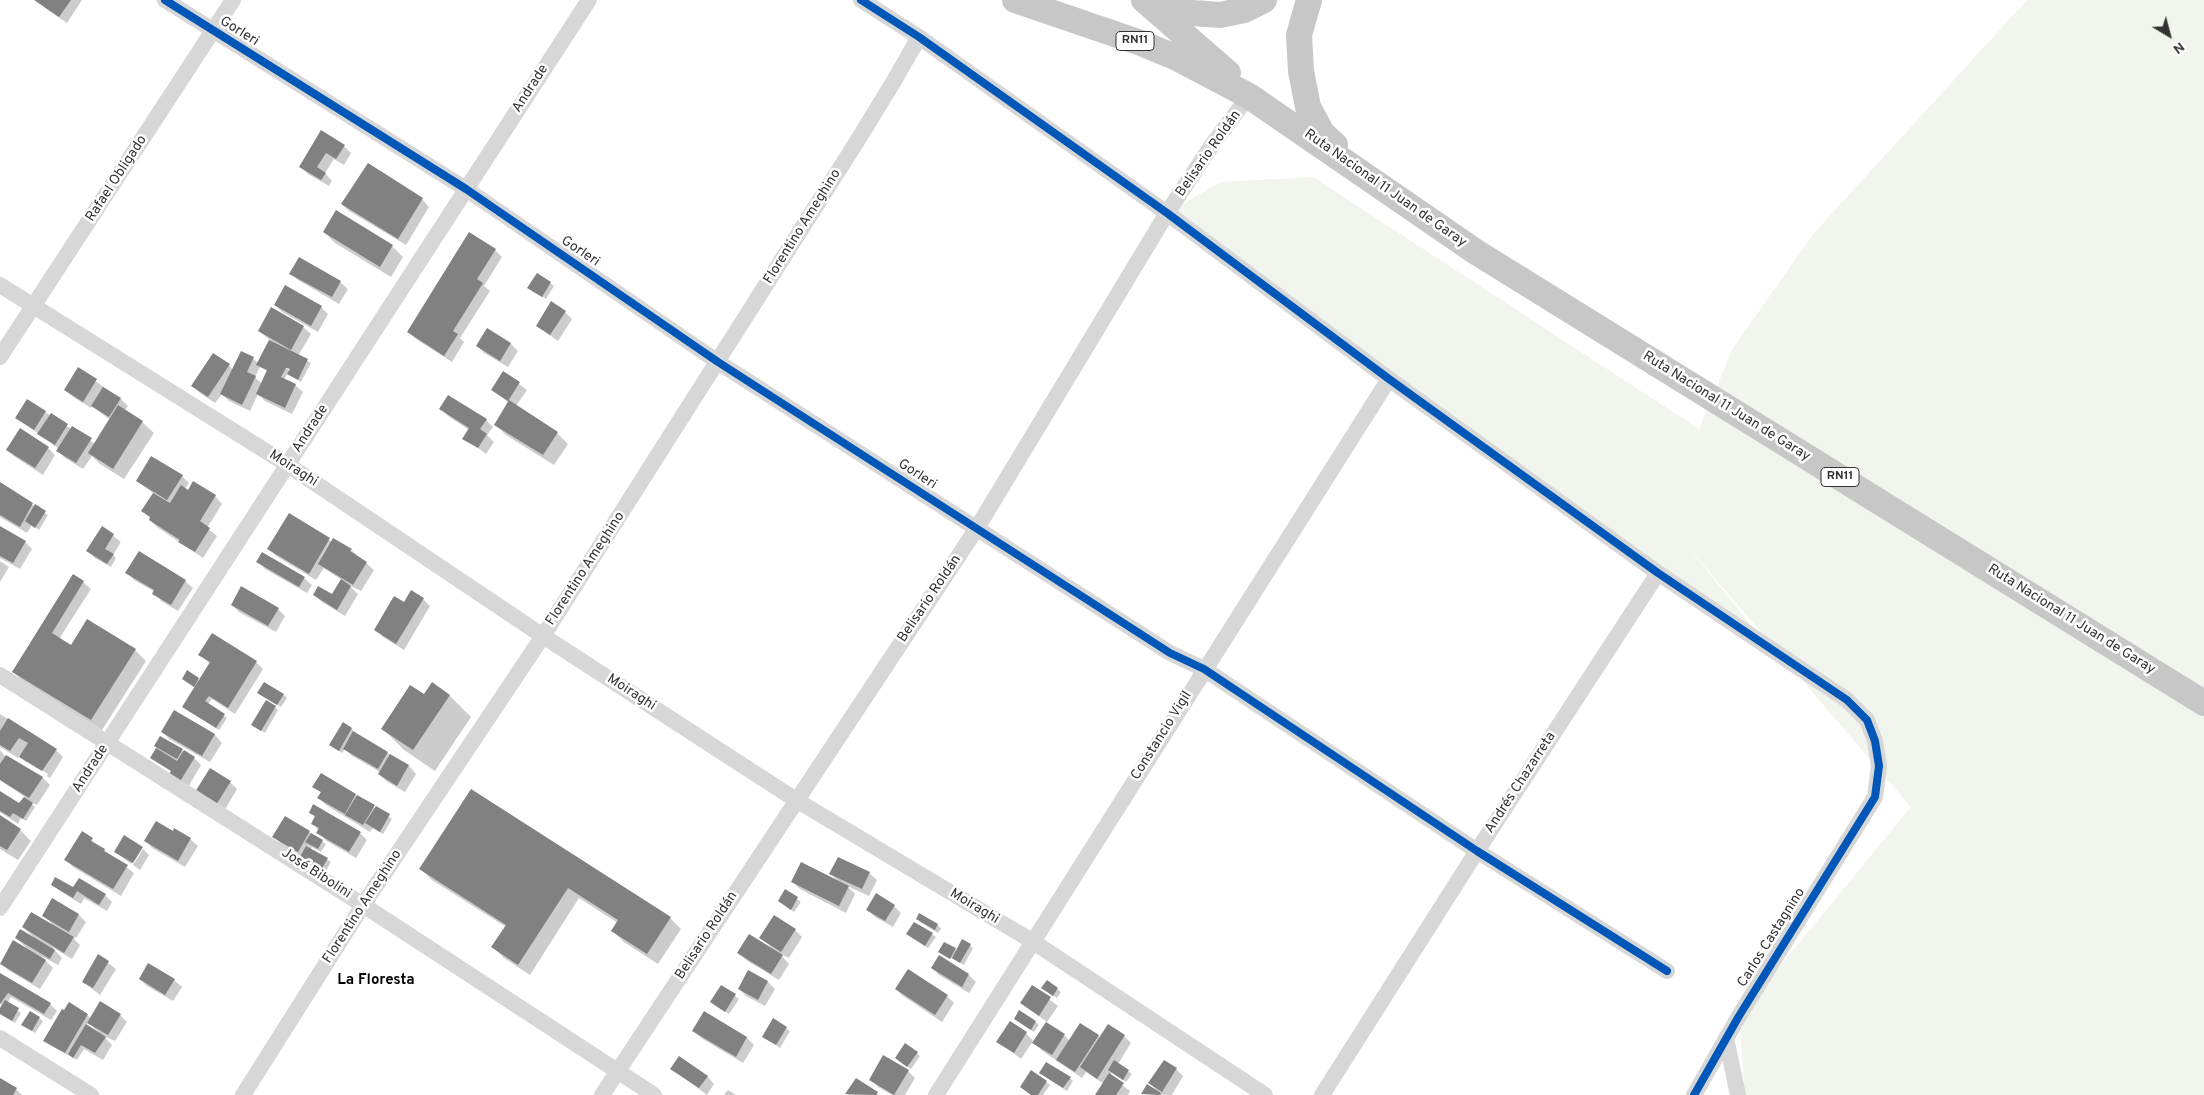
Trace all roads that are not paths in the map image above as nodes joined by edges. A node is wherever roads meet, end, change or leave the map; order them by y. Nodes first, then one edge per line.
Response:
1 (165, 0) edge
2 (234, 0) edge
3 (589, 0) edge
4 (861, 0) edge
5 (1015, 0) edge
6 (1145, 0) edge
7 (1309, 0) edge
8 (1261, 1) edge
9 (213, 31) junction
10 (919, 37) junction
11 (1250, 96) junction
12 (1280, 117) junction
13 (1374, 181) junction
14 (466, 189) junction
15 (1168, 214) junction
16 (0, 285) edge
17 (33, 306) junction
18 (0, 357) edge
19 (718, 362) junction
20 (1389, 379) junction
21 (288, 465) junction
22 (977, 528) junction
23 (1658, 573) junction
24 (544, 636) junction
25 (1204, 669) junction
26 (0, 675) edge
27 (2204, 702) edge
28 (109, 742) junction
29 (796, 800) junction
30 (1477, 850) junction
31 (364, 905) junction
32 (0, 908) edge
33 (1032, 941) junction
34 (1667, 971) dead end
35 (0, 1038) edge
36 (1726, 1038) junction
37 (618, 1071) junction
38 (91, 1095) edge
39 (243, 1095) edge
40 (602, 1095) edge
41 (654, 1095) edge
42 (936, 1095) edge
43 (1265, 1095) edge
44 (1322, 1095) edge
45 (1694, 1095) edge
46 (1738, 1095) edge

1 - 9 street, Gorleri
2 - 9 street, Rafael Obligado
3 - 14 street, Andrade
4 - 10 street
5 - 11 highway, Ruta Nacional 11 Juan de Garay / RN11
6 - 8 highway
6 - 12 highway, Ruta Nacional 11 Juan de Garay / RN11
7 - 13 highway
9 - 14 street, Gorleri
9 - 17 street, Rafael Obligado
10 - 15 street
10 - 19 street, Florentino Ameghino
11 - 12 highway, Ruta Nacional 11 Juan de Garay / RN11
11 - 15 street, Belisario Roldán
12 - 13 highway, Ruta Nacional 11 Juan de Garay / RN11
13 - 27 highway, Ruta Nacional 11 Juan de Garay / RN11
14 - 19 street, Gorleri
14 - 21 street, Andrade
15 - 20 street
15 - 22 street, Belisario Roldán
16 - 17 street, Moiraghi
17 - 18 street, Rafael Obligado
17 - 21 street, Moiraghi
19 - 22 street, Gorleri
19 - 24 street, Florentino Ameghino
20 - 23 street
20 - 25 street, Constancio Vigil
21 - 24 street, Moiraghi
21 - 28 street, Andrade
22 - 25 street, Gorleri
22 - 29 street, Belisario Roldán
23 - 30 street, Andrés Chazarreta
23 - 36 street, Carlos Castagnino
24 - 29 street, Moiraghi
24 - 31 street, Florentino Ameghino
25 - 30 street, Gorleri
25 - 33 street, Constancio Vigil
26 - 28 street, José Bibolini
28 - 31 street, José Bibolini
28 - 32 street, Andrade
29 - 33 street, Moiraghi
29 - 37 street, Belisario Roldán
30 - 34 street, Gorleri
30 - 44 street, Andrés Chazarreta
31 - 37 street, José Bibolini
31 - 39 street, Florentino Ameghino
33 - 42 street, Constancio Vigil
33 - 43 street, Moiraghi
35 - 38 street
36 - 45 street, Carlos Castagnino
36 - 46 street
37 - 40 street, Belisario Roldán
37 - 41 street, José Bibolini

